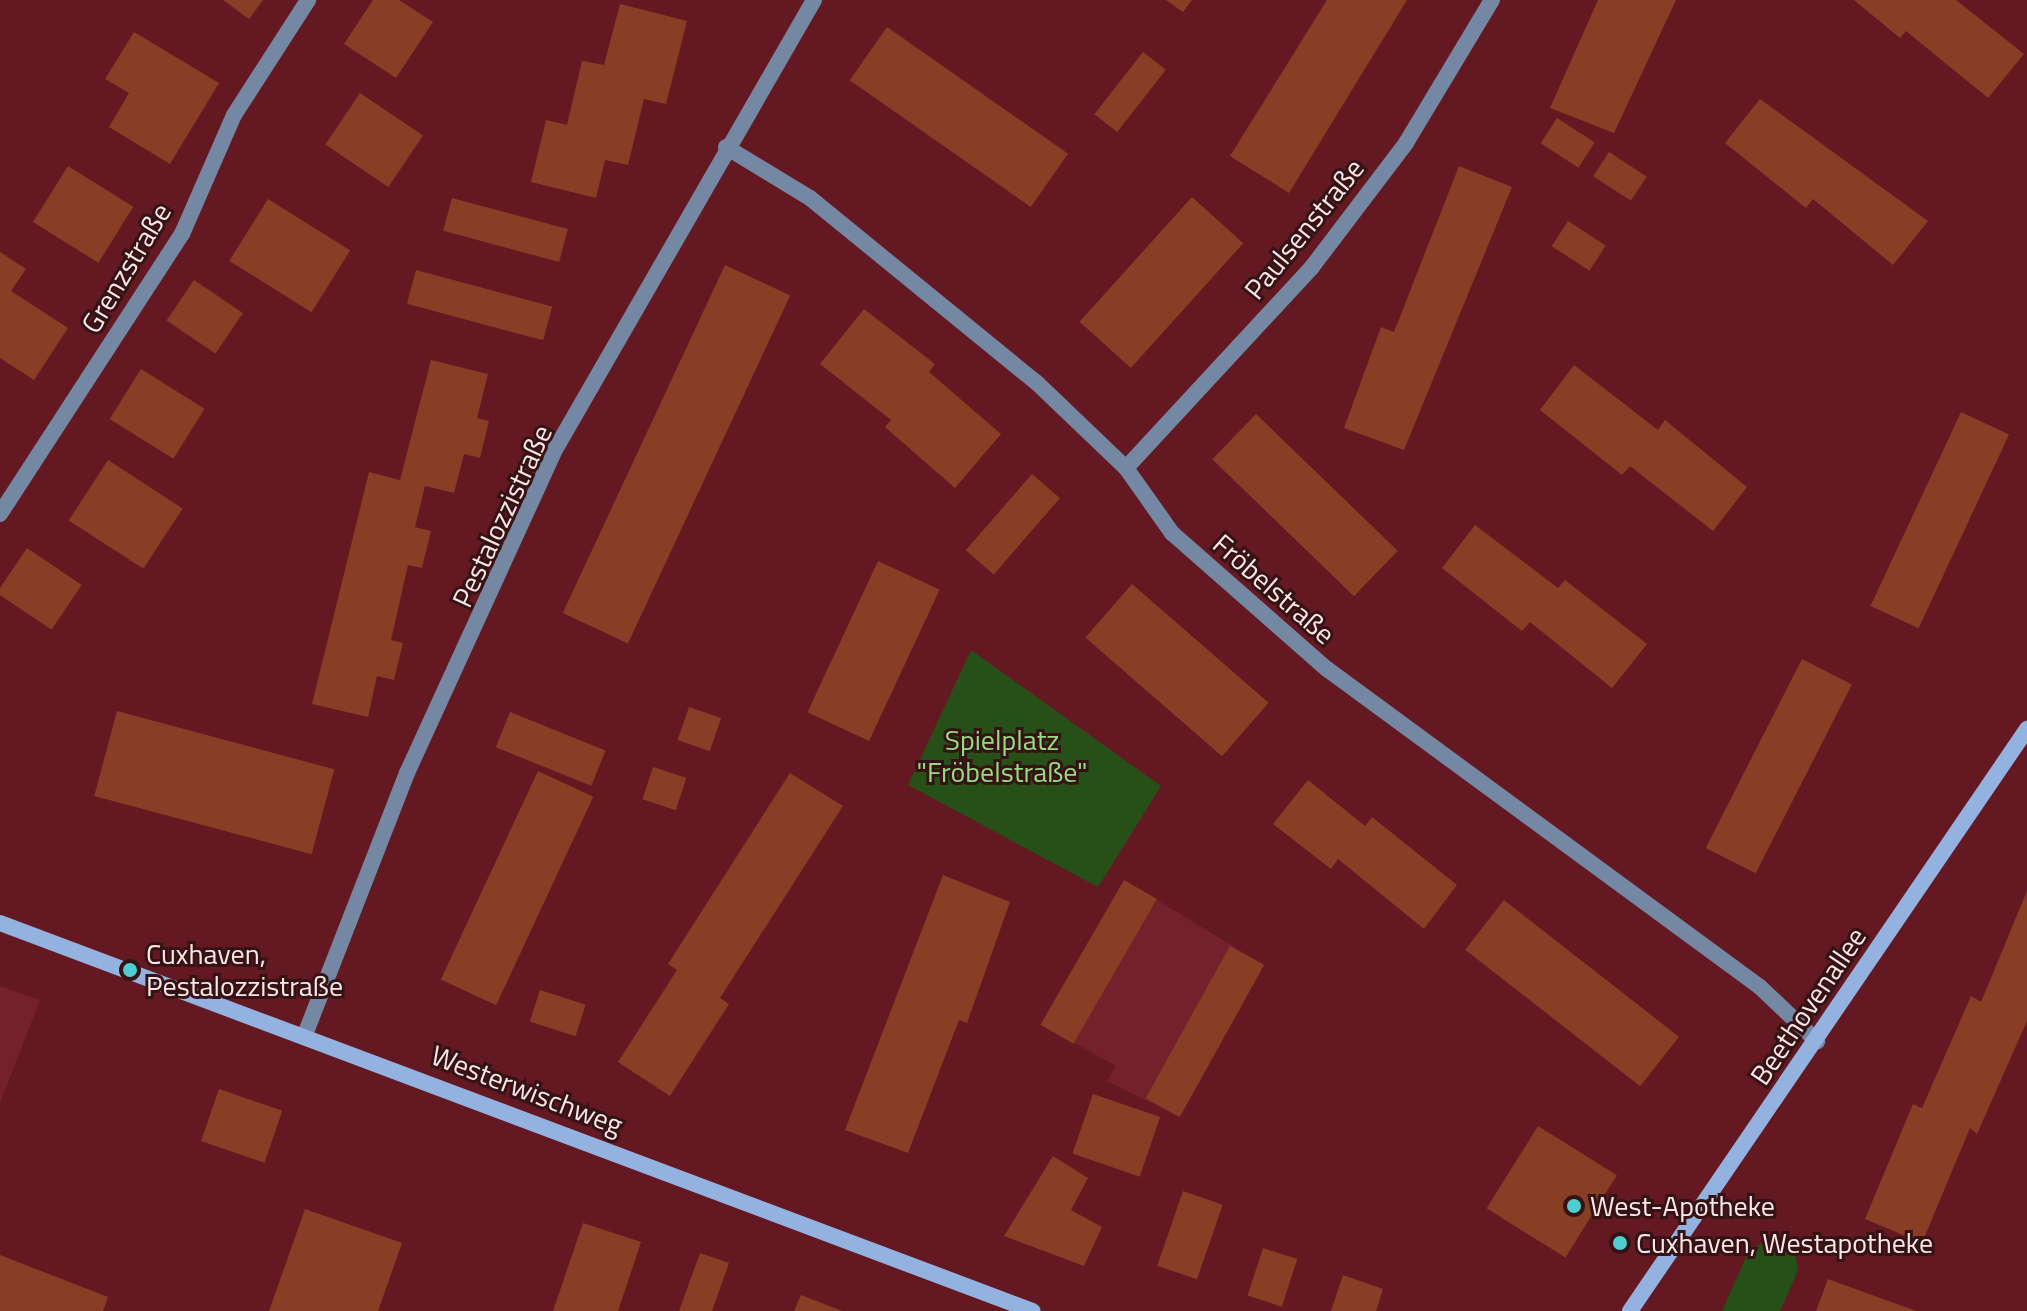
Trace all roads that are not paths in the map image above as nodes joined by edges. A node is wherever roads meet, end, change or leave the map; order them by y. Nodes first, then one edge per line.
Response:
1 (308, 0) edge
2 (814, 0) edge
3 (1492, 0) edge
4 (726, 147) junction
5 (1126, 468) junction
6 (0, 514) edge
7 (2027, 729) edge
8 (0, 923) edge
9 (306, 1032) junction
10 (1817, 1041) junction
11 (1033, 1311) edge
12 (1630, 1311) edge

1 - 6 street, Grenzstraße
2 - 4 street, Pestalozzistraße
3 - 5 street, Paulsenstraße
4 - 5 street, Fröbelstraße
4 - 9 street, Pestalozzistraße
5 - 10 street, Fröbelstraße
7 - 10 street, Beethovenallee
8 - 9 street, Westerwischweg
9 - 11 street, Westerwischweg
10 - 12 street, Beethovenallee

